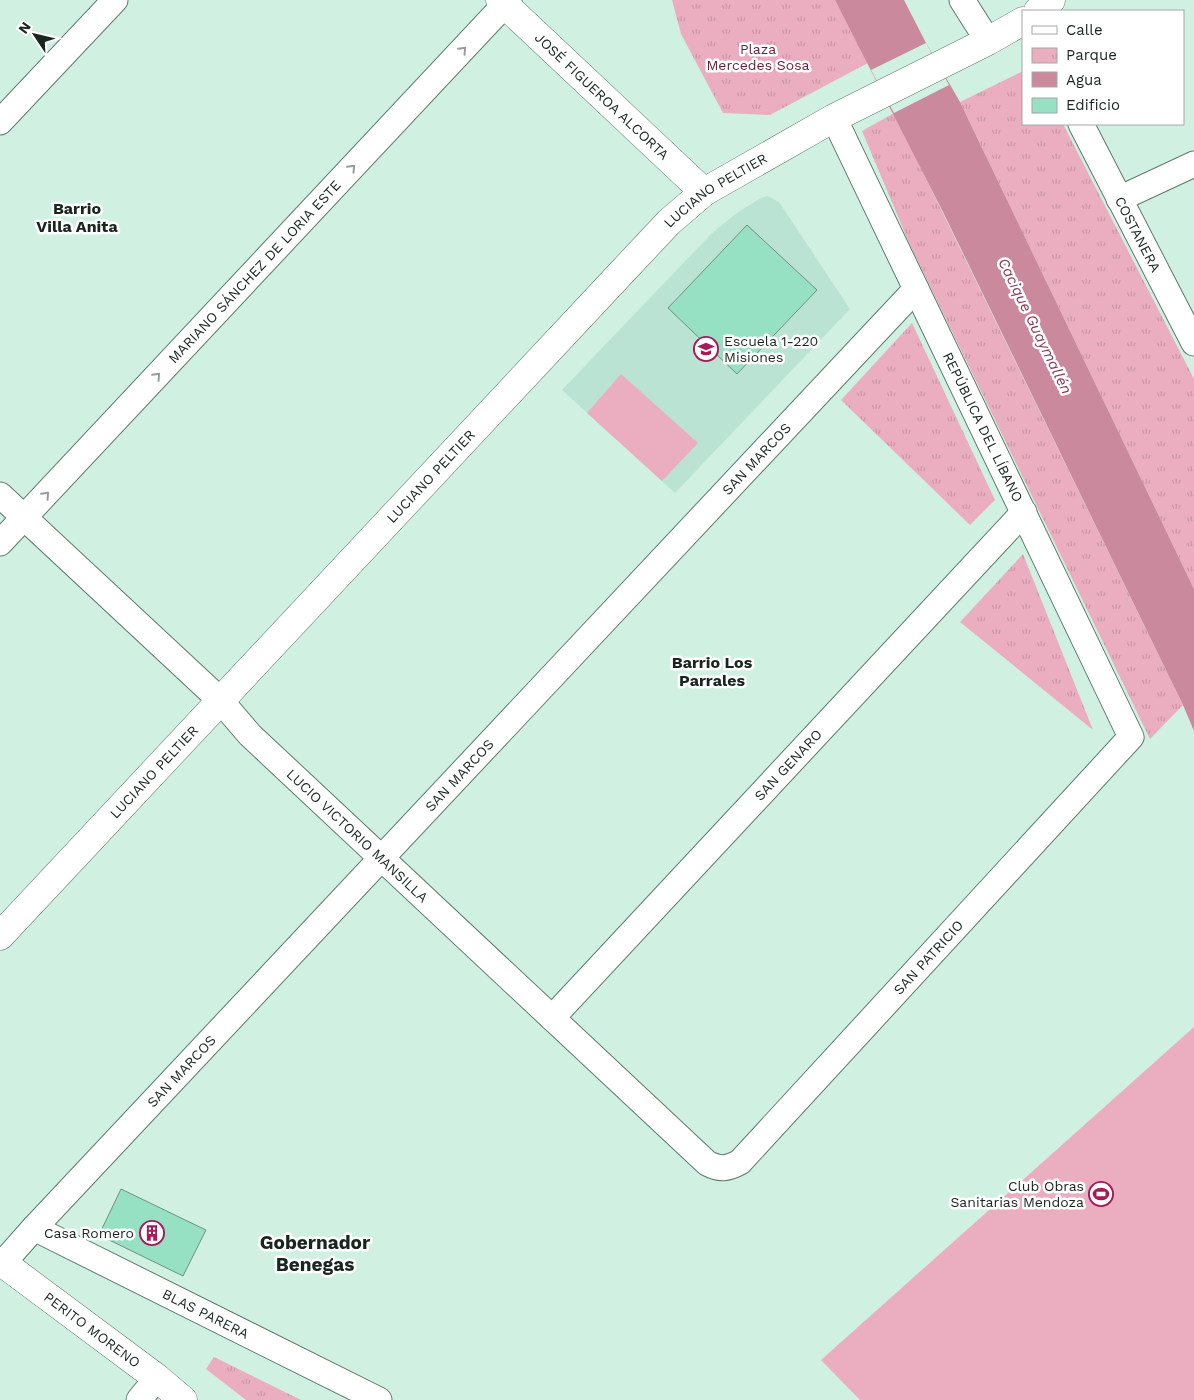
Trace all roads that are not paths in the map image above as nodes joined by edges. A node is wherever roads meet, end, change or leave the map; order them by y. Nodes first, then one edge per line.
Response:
1 (115, 0) edge
2 (962, 0) edge
3 (1051, 0) edge
4 (505, 2) edge
5 (1039, 10) edge
6 (1022, 23) edge
7 (988, 41) junction
8 (834, 118) junction
9 (0, 122) edge
10 (1082, 125) edge
11 (1194, 164) edge
12 (704, 192) junction
13 (1119, 198) junction
14 (916, 288) junction
15 (1194, 343) edge
16 (0, 495) edge
17 (1024, 512) junction
18 (24, 518) junction
19 (0, 543) edge
20 (220, 700) junction
21 (1131, 737) joint
22 (382, 858) junction
23 (0, 936) edge
24 (552, 1018) junction
25 (721, 1169) joint
26 (34, 1228) junction
27 (1, 1262) edge
28 (157, 1378) junction
29 (139, 1400) edge
30 (183, 1400) edge
31 (379, 1400) edge

1 - 9 street
2 - 7 street
3 - 5 street
4 - 12 street, JOSÉ FIGUEROA ALCORTA
18 -> 4 street, MARIANO SÁNCHEZ DE LORIA ESTE
6 - 7 street, LUCIANO PELTIER
7 - 8 street, LUCIANO PELTIER
8 - 12 street, LUCIANO PELTIER
8 - 14 street, REPÚBLICA DEL LÍBANO
10 - 13 street, COSTANERA
11 - 13 street
12 - 20 street, LUCIANO PELTIER
13 - 15 street, COSTANERA
14 - 17 street, REPÚBLICA DEL LÍBANO
14 - 22 street, SAN MARCOS
16 - 18 street, LUCIO VICTORIO MANSILLA
17 - 21 street, REPÚBLICA DEL LÍBANO
17 - 24 street, SAN GENARO
18 - 19 street, MARIANO SÁNCHEZ DE LORIA ESTE
18 - 20 street, LUCIO VICTORIO MANSILLA
20 - 22 street, LUCIO VICTORIO MANSILLA
20 - 23 street, LUCIANO PELTIER
21 - 25 street, SAN PATRICIO
22 - 24 street, LUCIO VICTORIO MANSILLA
22 - 26 street, SAN MARCOS
24 - 25 street, LUCIO VICTORIO MANSILLA
26 - 27 street, SAN MARCOS
26 - 31 street, BLAS PARERA
27 - 28 street, PERITO MORENO
28 - 29 street
28 - 30 street, PERITO MORENO

